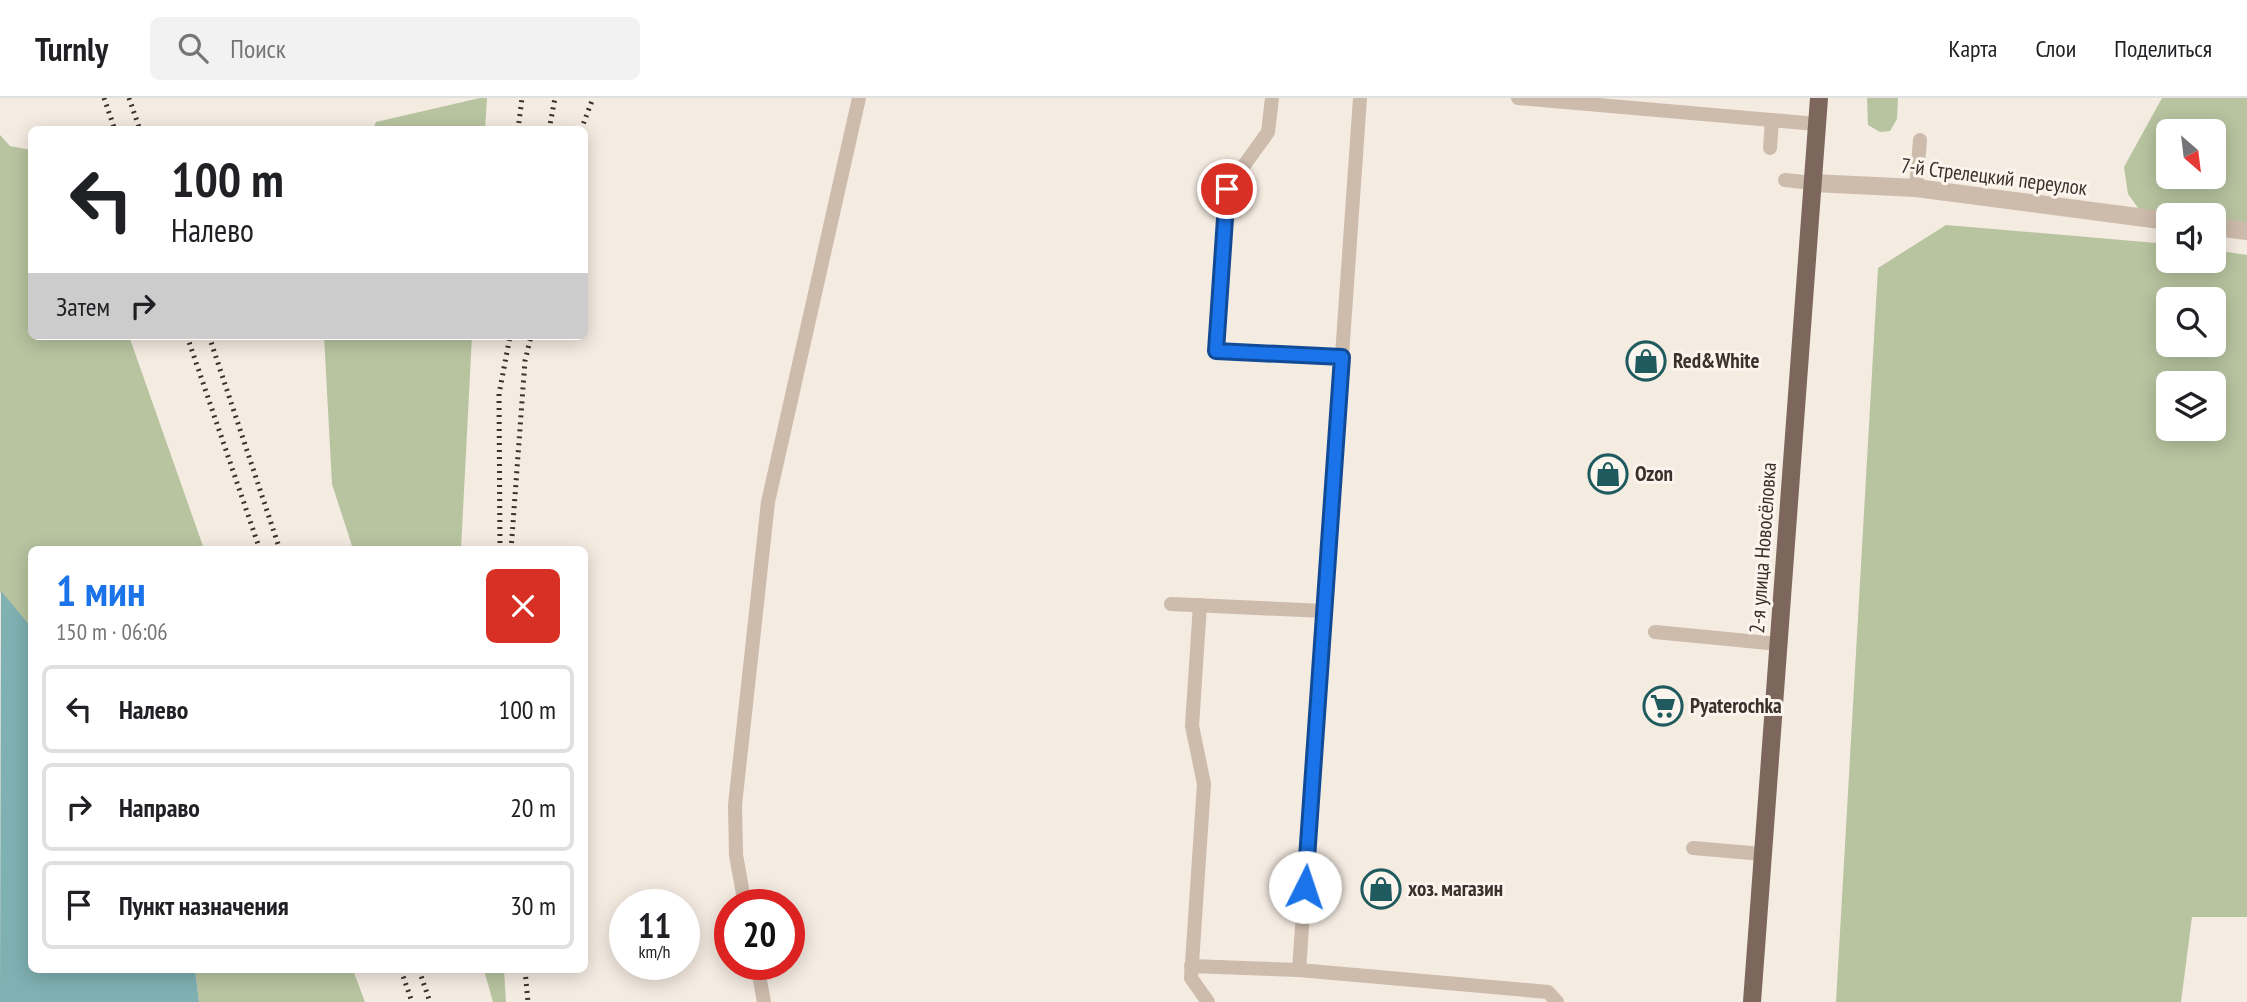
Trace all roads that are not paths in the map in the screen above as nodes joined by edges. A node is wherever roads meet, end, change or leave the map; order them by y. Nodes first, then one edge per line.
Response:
1 (859, 98) edge
2 (1272, 98) edge
3 (1360, 98) edge
4 (1518, 98) edge
5 (1819, 98) edge
6 (1772, 120) junction
7 (1818, 124) junction
8 (1920, 140) dead end
9 (1770, 148) dead end
10 (1785, 180) dead end
11 (1813, 183) junction
12 (1916, 188) junction
13 (2156, 219) edge
14 (2226, 228) edge
15 (2247, 231) edge
16 (1342, 357) junction
17 (1171, 604) dead end
18 (1200, 605) junction
19 (1324, 611) junction
20 (1655, 632) dead end
21 (1779, 644) junction
22 (1693, 848) dead end
23 (1763, 854) junction
24 (743, 889) edge
25 (1191, 966) junction
26 (1299, 970) junction
27 (760, 980) edge
28 (764, 1002) edge
29 (1208, 1002) edge
30 (1557, 1002) edge
31 (1752, 1002) edge

1 - 24 lane
2 - 16 lane
3 - 16 lane
4 - 6 lane
5 - 7 main road, 2-я улица Новосёловка
6 - 7 lane
6 - 9 lane
7 - 11 main road, 2-я улица Новосёловка
8 - 12 lane
10 - 11 lane
11 - 12 street, 7-й Стрелецкий переулок
11 - 21 main road, 2-я улица Новосёловка
12 - 13 street, 7-й Стрелецкий переулок
14 - 15 street
16 - 19 lane
17 - 18 lane
18 - 19 lane
18 - 25 lane
19 - 26 lane
20 - 21 lane
21 - 23 main road, 2-я улица Новосёловка
22 - 23 lane
23 - 31 main road, 2-я улица Новосёловка
25 - 26 lane
25 - 29 lane
26 - 30 lane
27 - 28 lane

